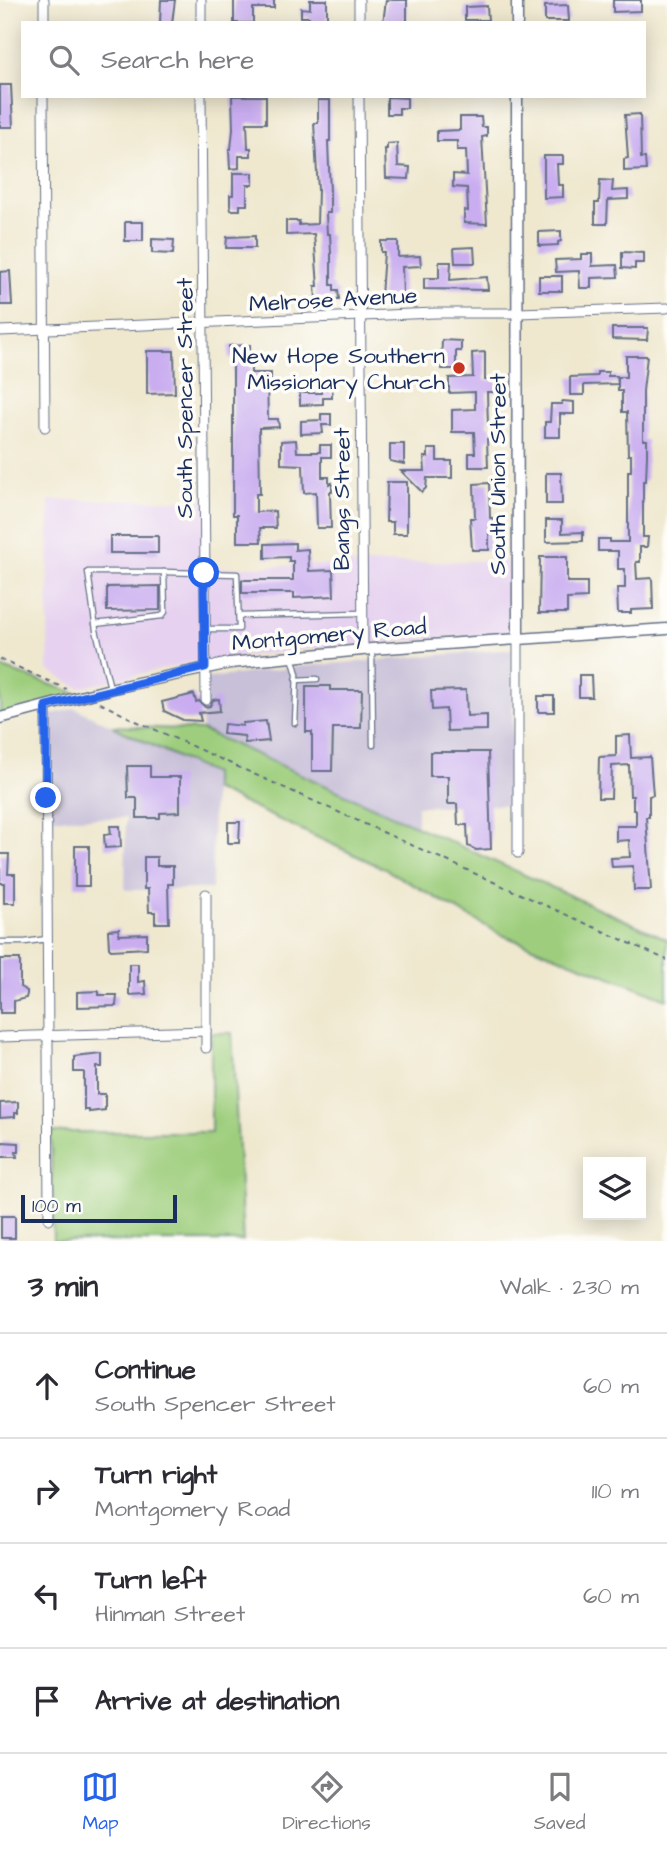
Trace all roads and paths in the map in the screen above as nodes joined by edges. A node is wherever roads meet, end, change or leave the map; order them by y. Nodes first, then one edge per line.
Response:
1 (44, 0) edge
2 (201, 0) edge
3 (359, 0) edge
4 (517, 0) edge
5 (44, 21) edge
6 (201, 21) edge
7 (359, 21) edge
8 (517, 21) edge
9 (44, 98) edge
10 (201, 98) edge
11 (359, 98) edge
12 (517, 98) edge
13 (667, 308) edge
14 (518, 313) junction
15 (360, 317) junction
16 (202, 324) junction
17 (43, 330) junction
18 (0, 331) edge
19 (45, 428) dead end
20 (164, 572) junction
21 (204, 573) junction
22 (361, 613) junction
23 (239, 616) junction
24 (95, 624) junction
25 (205, 629) junction
26 (667, 629) edge
27 (518, 639) junction
28 (367, 649) junction
29 (291, 657) junction
30 (0, 659) edge
31 (205, 667) junction
32 (317, 679) dead end
33 (296, 680) junction
34 (66, 689) dead end
35 (110, 689) junction
36 (206, 700) dead end
37 (105, 705) dead end
38 (46, 706) junction
39 (0, 718) edge
40 (295, 723) dead end
41 (373, 745) dead end
42 (518, 853) dead end
43 (206, 894) dead end
44 (47, 939) junction
45 (0, 943) edge
46 (667, 960) edge
47 (206, 1031) junction
48 (48, 1035) junction
49 (0, 1037) edge
50 (206, 1048) dead end
51 (49, 1219) dead end

1 - 5 street
2 - 6 street
3 - 7 street
4 - 8 street
9 - 17 street
10 - 16 street, South Spencer Street
11 - 15 street, Bangs Street
12 - 14 street, South Union Street
13 - 14 street, Melrose Avenue
14 - 15 street, Melrose Avenue
14 - 27 street, South Union Street
15 - 16 street, Melrose Avenue
15 - 22 street, Bangs Street
16 - 17 street, Melrose Avenue
16 - 21 street, South Spencer Street
17 - 18 street, Melrose Avenue
17 - 19 street
20 - 21 lane
20 - 24 lane
20 - 24 lane
21 - 23 lane
21 - 25 street, South Spencer Street
22 - 23 lane
22 - 28 street, Bangs Street
23 - 25 lane
24 - 35 lane
25 - 31 street, South Spencer Street
26 - 27 street, Montgomery Road
27 - 28 street, Montgomery Road
27 - 42 street, South Union Street
28 - 29 street, Montgomery Road
28 - 41 lane
29 - 31 street, Montgomery Road
29 - 33 lane
30 - 34 path
31 - 35 street, Montgomery Road
31 - 36 street, South Spencer Street
32 - 33 lane
33 - 40 lane
35 - 38 street, Montgomery Road
37 - 46 path
38 - 39 street, Montgomery Road
38 - 44 street
43 - 47 street
44 - 45 lane
44 - 48 street
47 - 48 street
47 - 50 street
48 - 49 street
48 - 51 street

